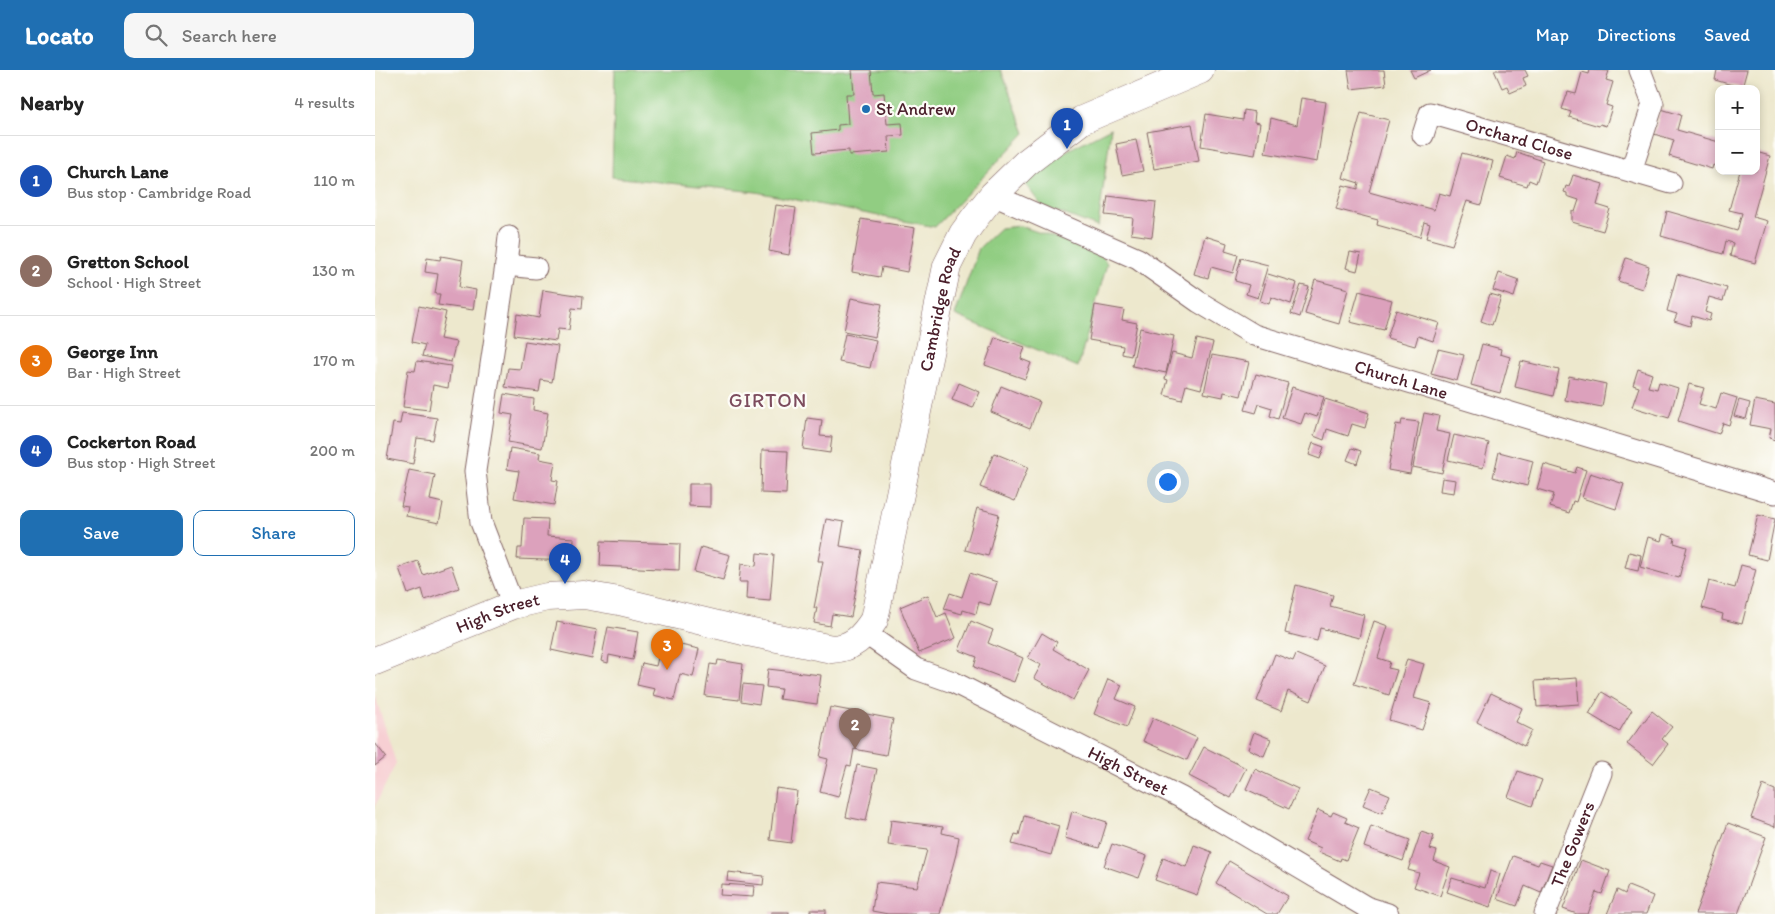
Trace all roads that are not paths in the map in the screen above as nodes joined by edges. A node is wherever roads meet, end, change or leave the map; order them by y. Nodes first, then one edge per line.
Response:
1 (1200, 70) edge
2 (1640, 70) edge
3 (1423, 136) dead end
4 (1631, 171) junction
5 (1671, 183) dead end
6 (993, 195) junction
7 (509, 237) dead end
8 (506, 265) junction
9 (536, 268) dead end
10 (1775, 493) edge
11 (513, 605) junction
12 (865, 633) junction
13 (832, 648) joint
14 (375, 662) edge
15 (1601, 774) dead end
16 (1368, 910) edge
17 (1388, 914) edge
18 (1545, 914) edge

1 - 6 street, Cambridge Road
2 - 4 street
3 - 4 street, Orchard Close
4 - 5 street, Orchard Close
6 - 10 street, Church Lane
6 - 12 street, Cambridge Road
7 - 8 street
8 - 9 street
8 - 11 street
11 - 13 street, High Street
11 - 14 street, High Street
12 - 13 street, Cambridge Road
12 - 16 street, High Street
15 - 18 street, The Gowers
16 - 17 street, High Street

